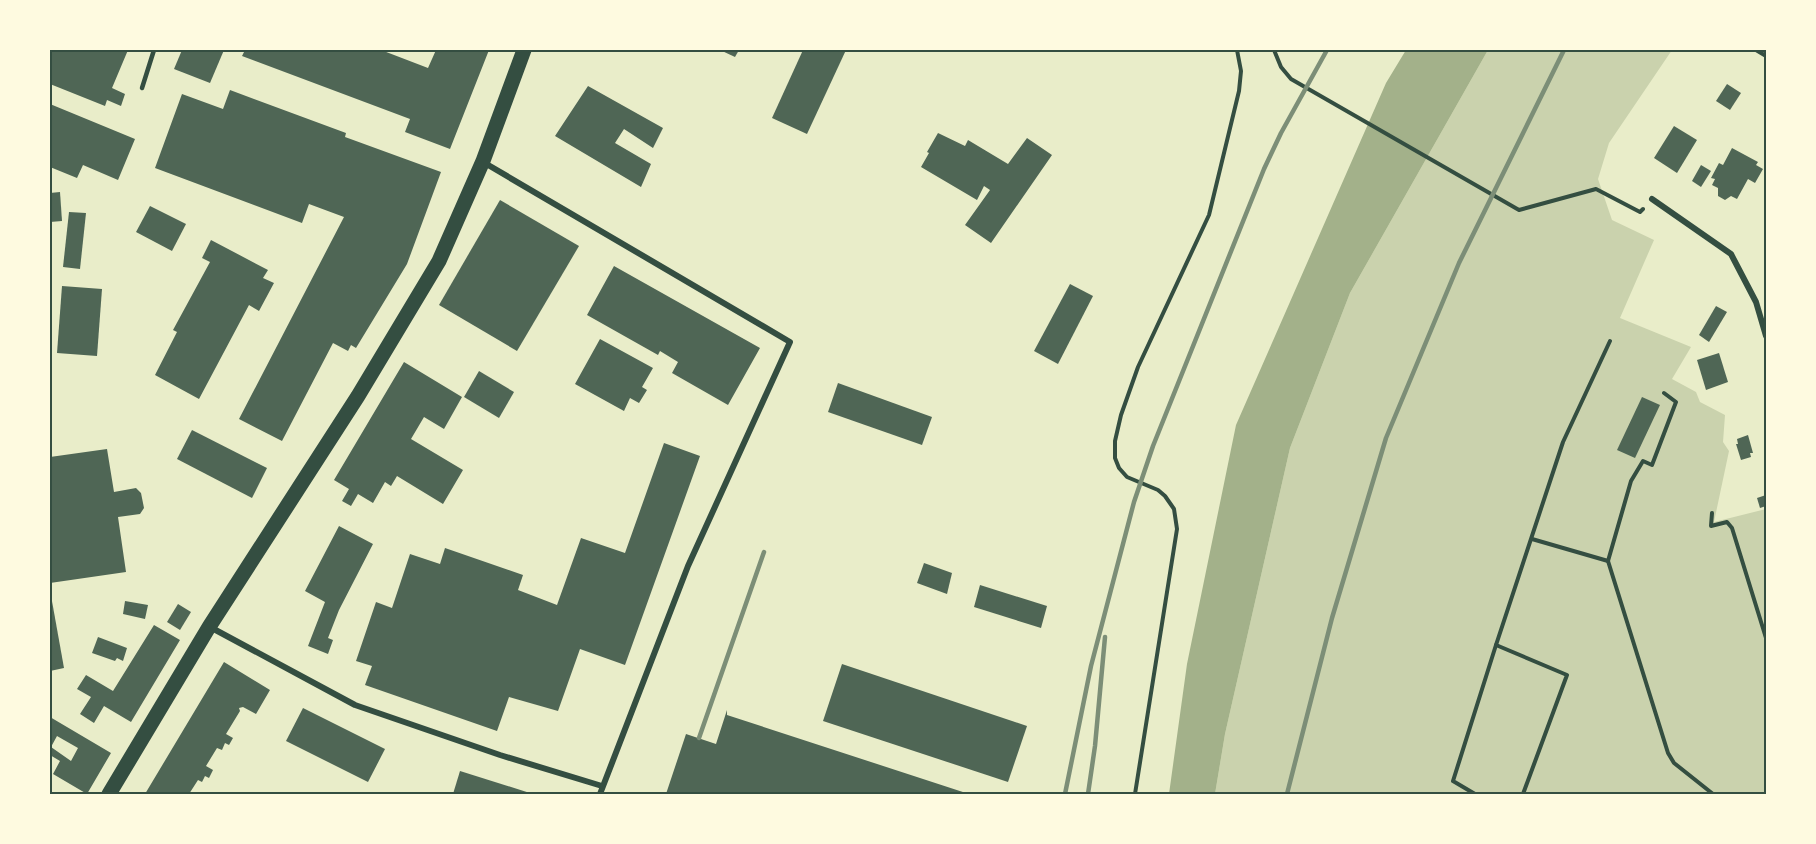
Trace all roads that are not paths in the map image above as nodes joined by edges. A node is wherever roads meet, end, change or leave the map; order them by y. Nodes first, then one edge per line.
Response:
1 (153, 50) edge
2 (524, 50) edge
3 (142, 88) dead end
4 (483, 161) junction
5 (1652, 200) road end
6 (1767, 336) edge
7 (209, 627) junction
8 (602, 786) junction
9 (109, 795) edge
10 (600, 795) edge

1 - 3 lane
2 - 4 main road
4 - 7 main road
4 - 8 street
5 - 6 street
7 - 8 street
7 - 9 main road
8 - 10 street

